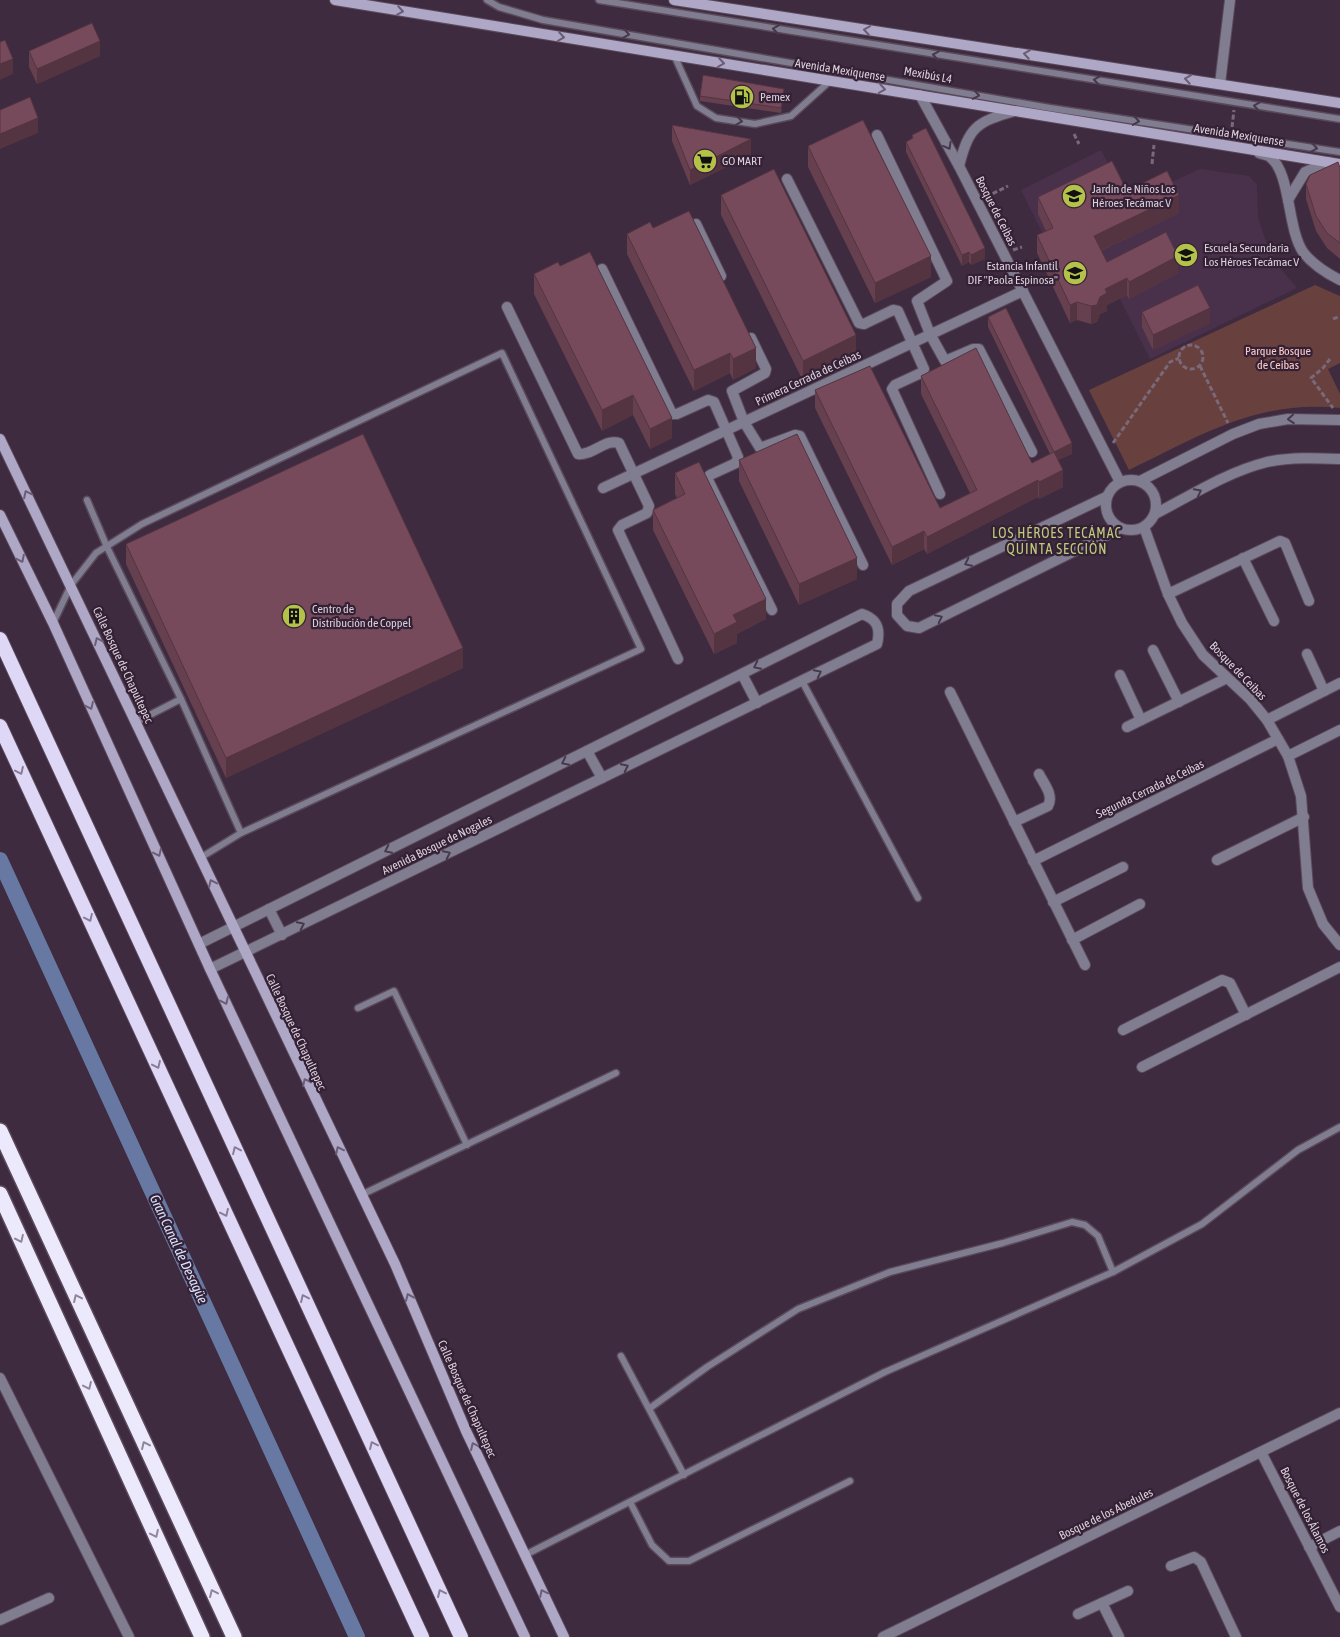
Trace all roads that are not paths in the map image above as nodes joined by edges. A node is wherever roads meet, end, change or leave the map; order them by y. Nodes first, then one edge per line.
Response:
1 (335, 0) edge
2 (487, 0) edge
3 (599, 0) edge
4 (674, 0) edge
5 (1230, 0) edge
6 (674, 55) junction
7 (830, 81) junction
8 (1220, 84) junction
9 (920, 95) junction
10 (1340, 103) edge
11 (1015, 111) junction
12 (1340, 119) edge
13 (876, 135) dead end
14 (1252, 150) junction
15 (1340, 152) edge
16 (1328, 162) junction
17 (1340, 164) edge
18 (959, 166) junction
19 (787, 179) dead end
20 (1288, 200) junction
21 (696, 224) edge
22 (602, 269) dead end
23 (1340, 280) edge
24 (725, 284) edge
25 (1023, 291) junction
26 (507, 307) dead end
27 (745, 327) edge
28 (930, 334) junction
29 (913, 342) junction
30 (1340, 420) edge
31 (744, 422) junction
32 (726, 430) junction
33 (0, 439) edge
34 (1032, 452) dead end
35 (1340, 459) edge
36 (634, 474) junction
37 (1140, 481) junction
38 (1120, 482) junction
39 (603, 488) dead end
40 (940, 494) dead end
41 (1106, 497) junction
42 (87, 500) dead end
43 (1155, 514) junction
44 (0, 515) edge
45 (1144, 527) junction
46 (1121, 528) junction
47 (107, 547) junction
48 (1243, 558) junction
49 (863, 564) dead end
50 (71, 585) junction
51 (1168, 594) junction
52 (1310, 601) dead end
53 (772, 610) dead end
54 (1274, 621) dead end
55 (53, 623) junction
56 (0, 639) edge
57 (1153, 650) dead end
58 (1307, 654) dead end
59 (678, 659) dead end
60 (742, 674) junction
61 (1120, 675) dead end
62 (1227, 678) junction
63 (802, 680) junction
64 (1340, 683) edge
65 (1324, 691) junction
66 (950, 692) dead end
67 (181, 699) junction
68 (1179, 702) junction
69 (757, 703) junction
70 (1141, 720) junction
71 (1267, 720) junction
72 (136, 722) junction
73 (0, 726) edge
74 (1127, 727) dead end
75 (1340, 730) edge
76 (1278, 739) junction
77 (587, 751) junction
78 (1288, 756) junction
79 (1039, 774) dead end
80 (602, 778) junction
81 (1304, 817) junction
82 (1014, 822) junction
83 (241, 833) junction
84 (200, 858) junction
85 (1217, 860) dead end
86 (1033, 861) junction
87 (1123, 867) dead end
88 (918, 898) dead end
89 (1053, 902) junction
90 (1140, 904) dead end
91 (269, 909) junction
92 (233, 927) junction
93 (282, 935) junction
94 (1072, 940) junction
95 (199, 944) junction
96 (1340, 946) edge
97 (245, 953) junction
98 (1085, 965) dead end
99 (1340, 967) edge
100 (210, 969) junction
101 (358, 1008) dead end
102 (1246, 1015) junction
103 (1123, 1030) dead end
104 (1142, 1067) dead end
105 (616, 1073) dead end
106 (1340, 1127) edge
107 (0, 1131) edge
108 (467, 1145) junction
109 (0, 1194) edge
110 (361, 1195) junction
111 (1113, 1272) junction
112 (621, 1356) dead end
113 (0, 1378) edge
114 (650, 1408) junction
115 (1340, 1413) edge
116 (1261, 1452) junction
117 (684, 1475) junction
118 (850, 1481) dead end
119 (630, 1502) junction
120 (1340, 1531) edge
121 (1310, 1547) junction
122 (525, 1555) junction
123 (1171, 1566) dead end
124 (1128, 1591) dead end
125 (49, 1598) dead end
126 (1102, 1602) junction
127 (1340, 1607) edge
128 (1078, 1614) dead end
129 (0, 1620) edge
130 (129, 1637) edge
131 (202, 1637) edge
132 (234, 1637) edge
133 (422, 1637) edge
134 (461, 1637) edge
135 (525, 1637) edge
136 (564, 1637) edge
137 (883, 1637) edge
138 (1119, 1637) edge
139 (1236, 1637) edge

1 -> 6 main road, Avenida Mexiquense
2 -> 15 lane, Mexibús L4
12 -> 3 lane, Mexibús L4
8 -> 4 main road
5 - 8 street
6 -> 7 main road, Avenida Mexiquense
6 -> 7 lane
7 -> 9 main road, Avenida Mexiquense
8 - 10 main road
9 - 11 main road, Avenida Mexiquense
9 -> 18 street, Bosque de Ceibas
11 - 14 main road, Avenida Mexiquense
11 - 18 street
13 - 28 street
14 - 16 main road, Avenida Mexiquense
14 - 20 street
16 - 17 main road, Avenida Mexiquense
16 - 20 street
18 - 25 street, Bosque de Ceibas
19 - 29 street
20 - 23 street
21 - 24 street
22 - 32 street
25 - 28 street, Primera Cerrada de Ceibas
25 - 38 street, Bosque de Ceibas
26 - 36 street
27 - 31 street
28 - 29 street, Primera Cerrada de Ceibas
28 - 34 street
29 - 31 street, Primera Cerrada de Ceibas
29 - 40 street
30 -> 37 street
31 - 32 street, Primera Cerrada de Ceibas
31 - 49 street
32 - 36 street, Primera Cerrada de Ceibas
32 - 53 street
50 -> 33 main road, Calle Bosque de Chapultepec
43 -> 35 street
36 - 39 street, Primera Cerrada de Ceibas
36 - 59 street
37 - 38 street
37 - 43 street
38 - 41 street
41 - 46 street
41 -> 46 street
42 - 47 lane
43 - 45 street
44 -> 55 main road
45 - 46 street
45 - 51 street, Bosque de Ceibas
47 - 50 lane
47 - 67 lane
47 - 83 lane
48 - 51 street
48 - 52 street
48 - 54 street
50 - 55 lane
72 -> 50 main road, Calle Bosque de Chapultepec
51 - 62 street, Bosque de Ceibas
55 -> 95 main road
134 -> 56 highway
57 - 68 street
58 - 65 street
63 -> 60 street, Avenida Bosque de Nogales
60 - 69 street
60 - 77 street, Avenida Bosque de Nogales
61 - 70 street
62 - 68 street
62 - 71 street, Bosque de Ceibas
63 - 69 street, Avenida Bosque de Nogales
63 - 88 lane
64 - 65 street
65 - 71 street
66 - 82 street
67 - 72 lane
67 - 83 lane
68 - 70 street
80 -> 69 street, Avenida Bosque de Nogales
70 - 74 street
71 - 76 street, Bosque de Ceibas
72 - 84 main road, Calle Bosque de Chapultepec
73 -> 133 highway
75 - 78 street
76 - 78 street, Bosque de Ceibas
76 - 86 street, Segunda Cerrada de Ceibas
77 - 80 street
77 -> 91 street, Avenida Bosque de Nogales
78 - 81 street, Bosque de Ceibas
79 - 82 street
93 -> 80 street, Avenida Bosque de Nogales
81 - 85 street
81 - 96 street, Bosque de Ceibas
82 - 86 street
83 - 84 lane
92 -> 84 main road, Calle Bosque de Chapultepec
86 - 89 street
87 - 89 street
89 - 94 street
90 - 94 street
91 - 92 street, Avenida Bosque de Nogales
91 - 93 street
92 - 95 street, Avenida Bosque de Nogales
92 - 97 main road, Calle Bosque de Chapultepec
93 - 97 street, Avenida Bosque de Nogales
94 - 98 street
95 - 100 main road
97 - 100 street, Avenida Bosque de Nogales
110 -> 97 main road, Calle Bosque de Chapultepec
99 - 102 street
100 -> 135 main road
101 - 108 lane
102 - 103 street
102 - 104 street
105 - 108 lane
106 - 111 lane
132 -> 107 highway
108 - 110 lane
109 -> 131 highway
122 -> 110 main road, Calle Bosque de Chapultepec
111 - 114 lane
111 - 117 lane
112 - 114 lane
113 - 130 street
114 - 117 lane
115 - 116 street, Bosque de los Abedules
116 - 121 street, Bosque de los Álamos
116 - 137 street, Bosque de los Abedules
117 - 119 lane
118 - 119 lane
119 - 122 lane
120 - 121 street
121 - 127 street, Bosque de los Álamos
136 -> 122 main road, Calle Bosque de Chapultepec
123 - 139 street
124 - 126 street
125 - 129 street
126 - 128 street
126 - 138 street

